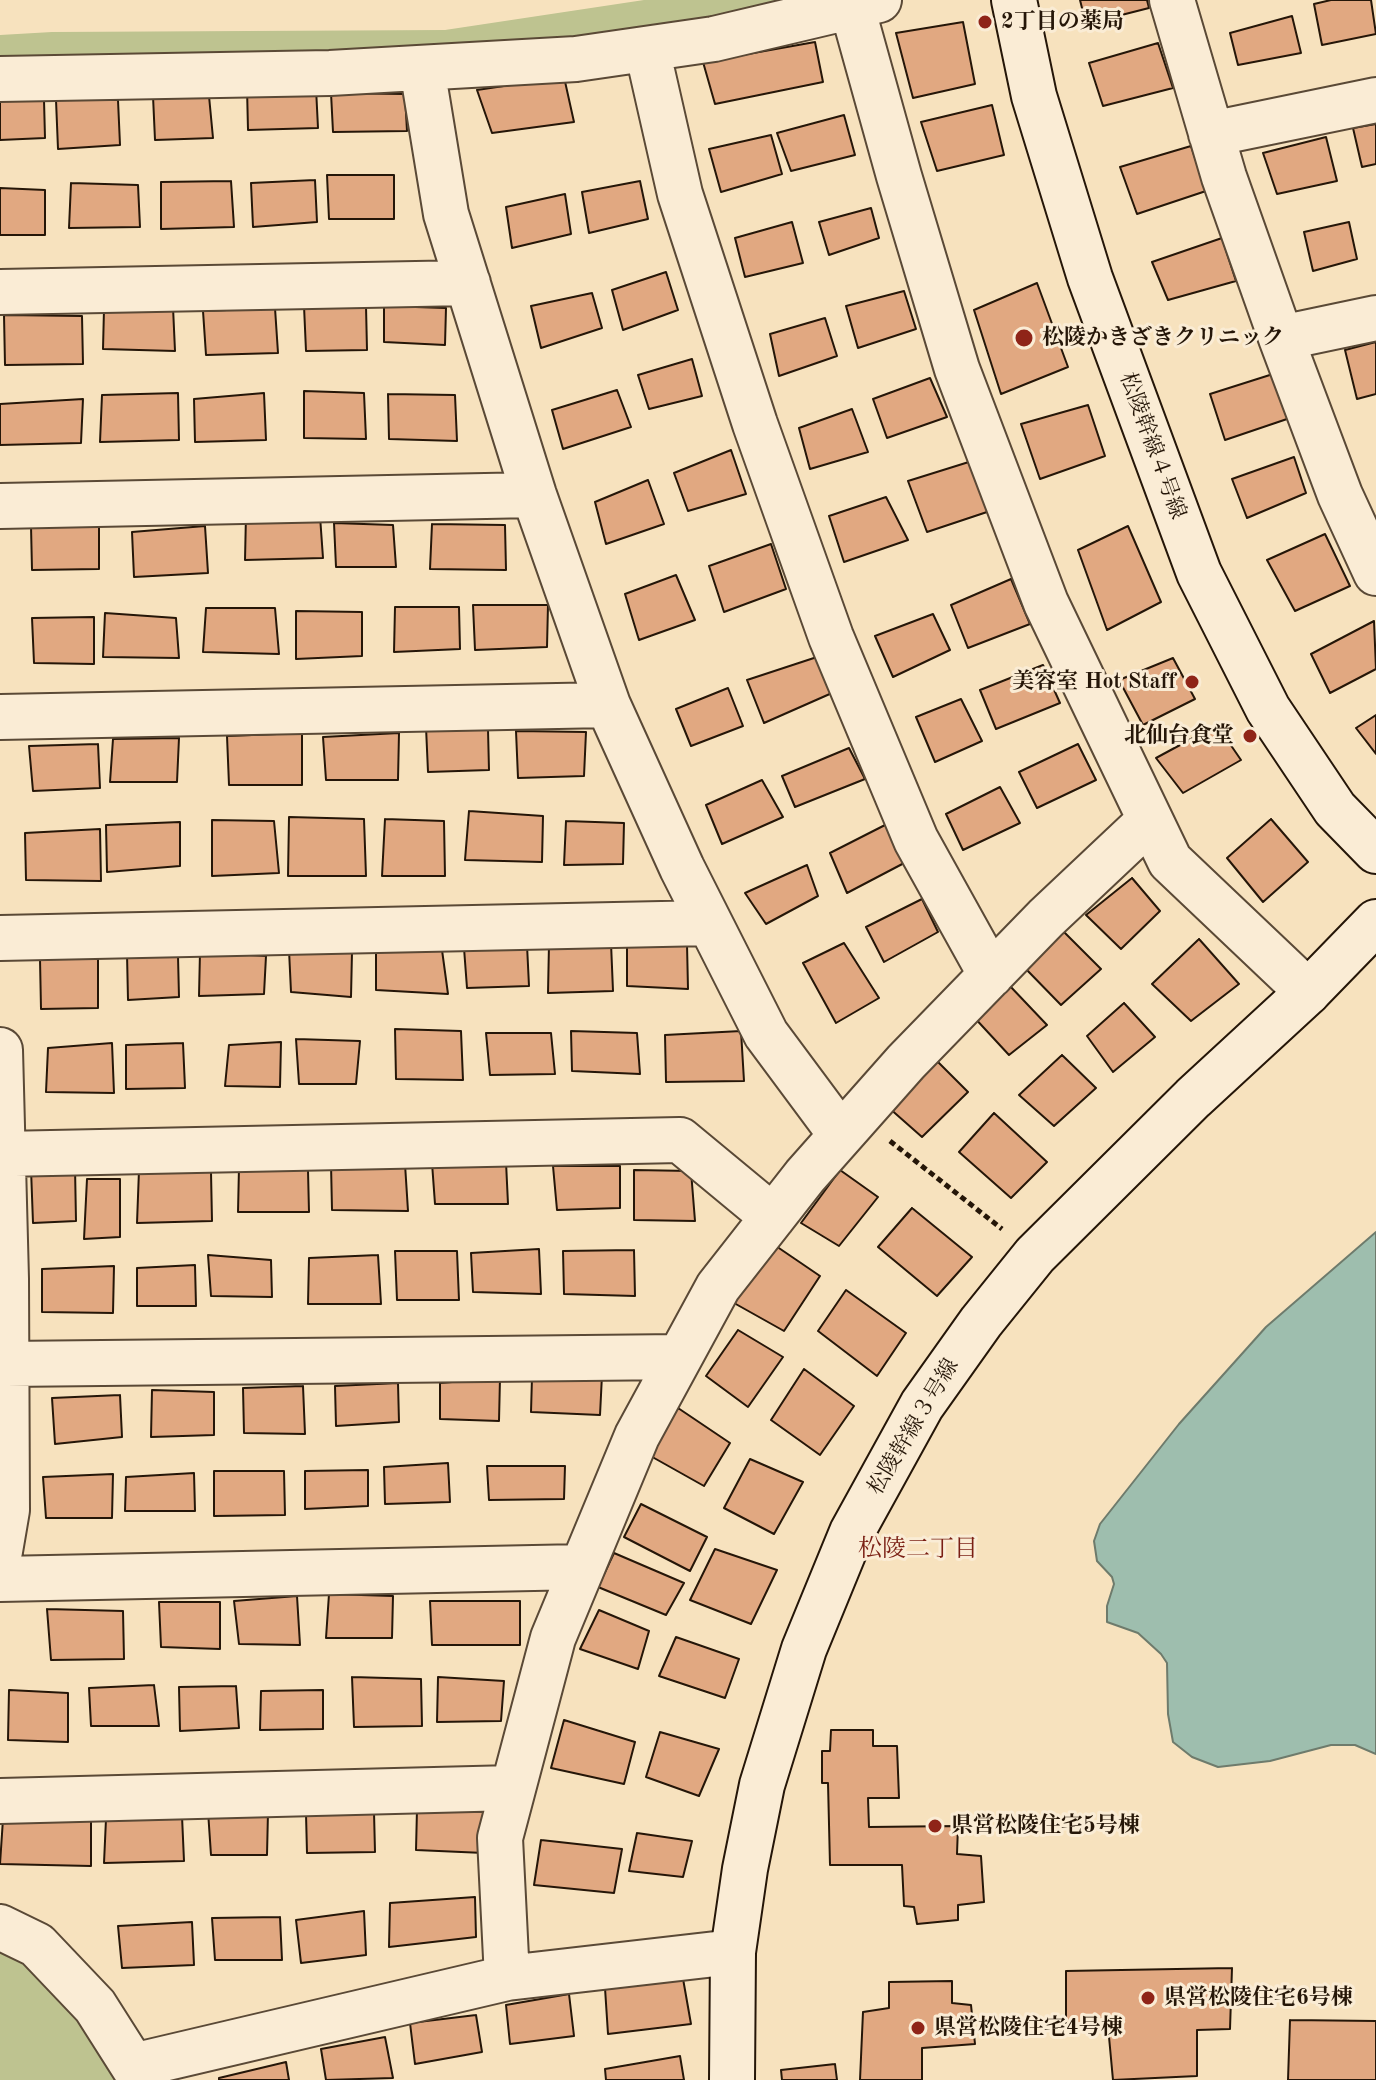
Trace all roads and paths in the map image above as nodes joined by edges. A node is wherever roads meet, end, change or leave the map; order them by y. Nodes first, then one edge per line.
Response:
1 (1014, 0) edge
2 (1172, 0) edge
3 (867, 4) edge
4 (647, 49) junction
5 (422, 68) junction
6 (0, 79) edge
7 (1376, 100) edge
8 (1211, 134) junction
9 (468, 283) junction
10 (0, 292) edge
11 (1376, 318) edge
12 (1281, 338) junction
13 (534, 495) junction
14 (0, 506) edge
15 (1371, 550) edge
16 (608, 705) junction
17 (0, 717) edge
18 (1150, 820) junction
19 (1376, 851) edge
20 (1376, 922) edge
21 (709, 923) junction
22 (0, 938) edge
23 (991, 975) junction
24 (1308, 992) junction
25 (0, 1050) edge
26 (849, 1125) junction
27 (3, 1154) junction
28 (773, 1217) junction
29 (1035, 1255) junction
30 (680, 1357) junction
31 (6, 1364) junction
32 (0, 1551) edge
33 (582, 1567) junction
34 (0, 1579) edge
35 (513, 1788) junction
36 (0, 1801) edge
37 (0, 1927) edge
38 (733, 1952) junction
39 (507, 1978) junction
40 (138, 2073) edge
41 (732, 2080) edge

1 - 19 street, 松陵幹線４号線
2 - 8 street
3 - 4 street
3 - 18 street
4 - 5 street
4 - 23 street
5 - 6 street
5 - 9 street
7 - 8 street
8 - 12 street
9 - 10 street
9 - 13 street
11 - 12 street
12 - 15 street
13 - 14 street
13 - 16 street
16 - 17 street
16 - 21 street
18 - 23 street
18 - 24 street
20 - 24 street, 松陵幹線３号線
21 - 22 street
21 - 26 street
23 - 26 street
24 - 29 street, 松陵幹線３号線
25 - 27 street
26 - 28 street
26 - 29 path
27 - 28 street
27 - 31 street
28 - 30 street
29 - 38 street, 松陵幹線３号線
30 - 31 street
30 - 33 street
31 - 32 street
33 - 34 street
33 - 35 street
35 - 36 street
35 - 39 street
37 - 40 street
38 - 39 street
38 - 41 street, 松陵幹線３号線
39 - 40 street

